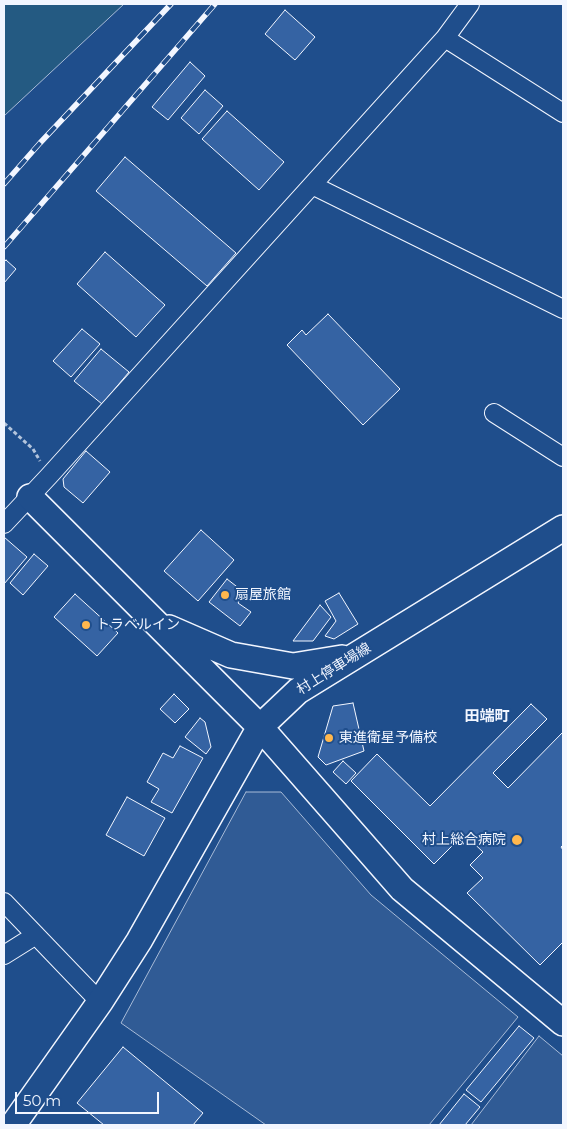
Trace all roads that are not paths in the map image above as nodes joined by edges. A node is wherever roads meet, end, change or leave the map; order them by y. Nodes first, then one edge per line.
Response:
1 (470, 4) edge
2 (445, 38) junction
3 (563, 113) edge
4 (312, 185) junction
5 (563, 309) edge
6 (494, 413) dead end
7 (563, 458) edge
8 (30, 498) junction
9 (4, 524) edge
10 (563, 528) edge
11 (155, 622) junction
12 (358, 654) junction
13 (260, 726) junction
14 (4, 902) edge
15 (36, 935) junction
16 (4, 955) edge
17 (100, 1002) junction
18 (563, 1023) edge
19 (13, 1125) edge

1 - 2 street
2 - 3 street
2 - 4 street
4 - 5 street
4 - 8 street
6 - 7 street
8 - 9 street
8 - 11 main road
10 - 12 main road, 村上停車場線
11 - 12 main road
11 - 13 main road
12 - 13 main road, 村上停車場線
13 - 17 main road, 村上停車場線
13 - 18 main road
14 - 15 street
15 - 16 street
15 - 17 street
17 - 19 main road, 村上停車場線

